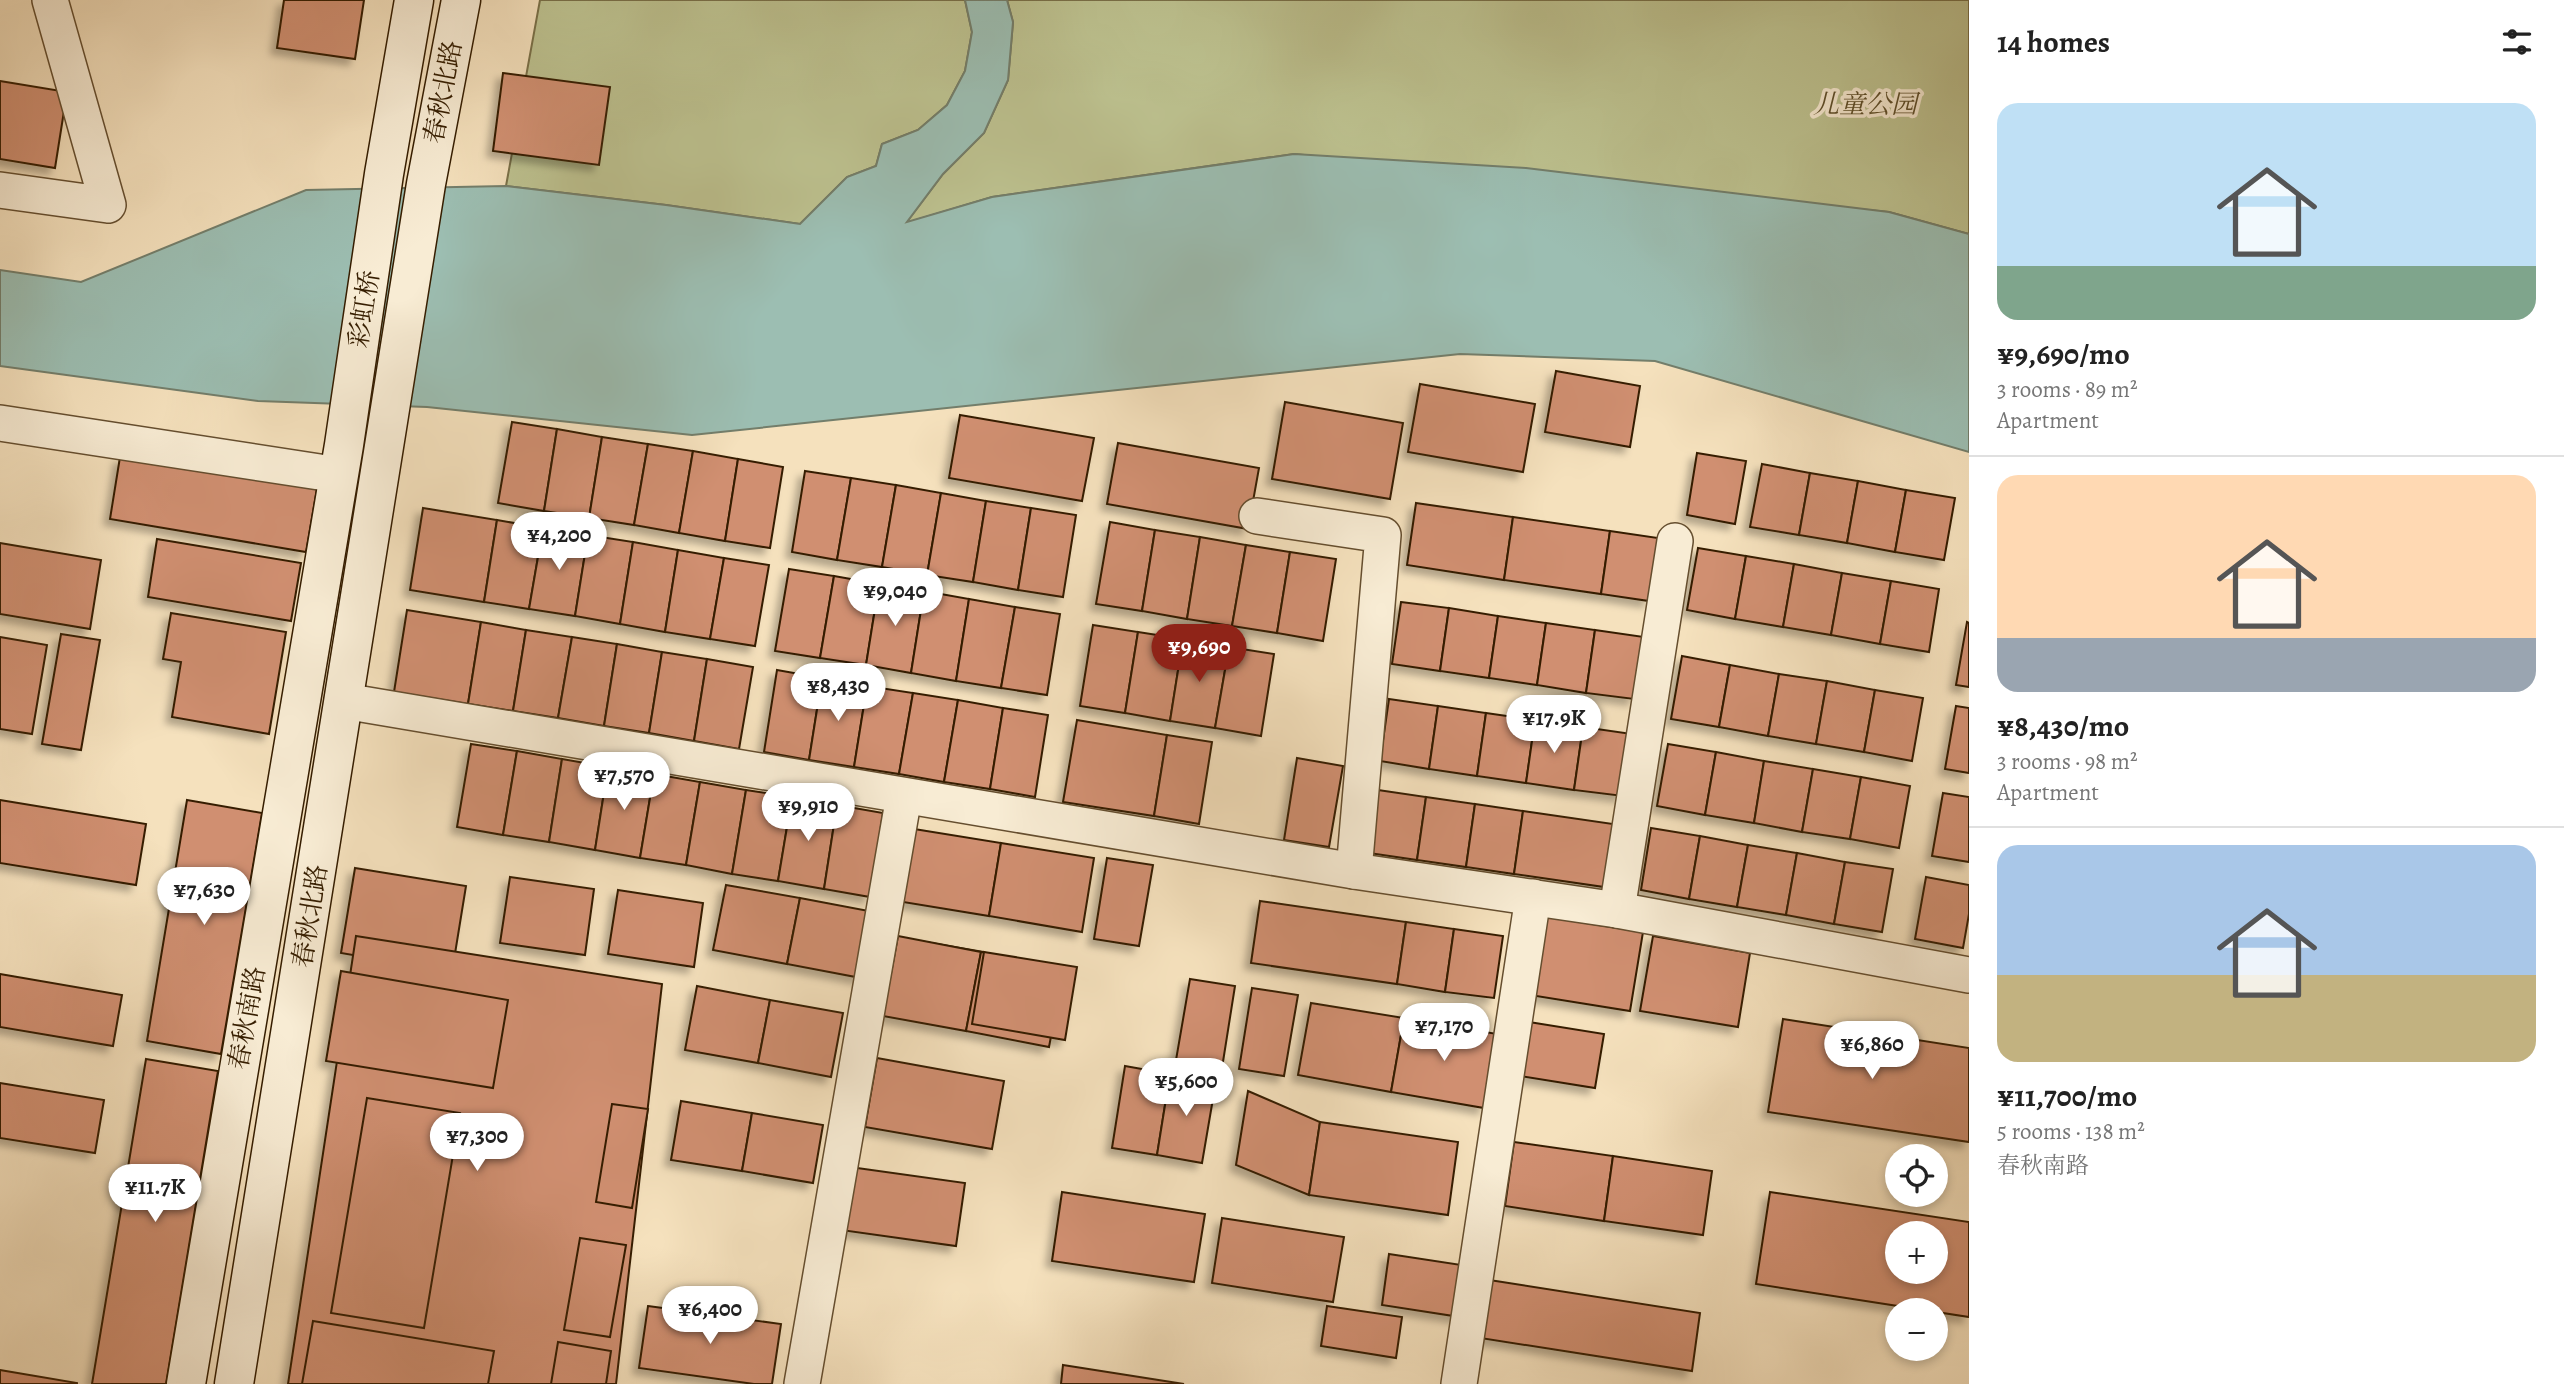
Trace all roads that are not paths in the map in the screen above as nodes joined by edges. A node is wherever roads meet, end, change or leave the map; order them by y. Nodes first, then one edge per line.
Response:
1 (50, 0) edge
2 (414, 0) edge
3 (461, 0) edge
4 (384, 174) joint
5 (426, 184) joint
6 (0, 190) edge
7 (0, 423) edge
8 (384, 448) joint
9 (341, 460) junction
10 (1257, 516) dead end
11 (1675, 541) dead end
12 (344, 701) junction
13 (904, 796) junction
14 (1354, 871) junction
15 (1533, 897) junction
16 (1617, 911) junction
17 (1969, 975) edge
18 (186, 1384) edge
19 (234, 1384) edge
20 (802, 1384) edge
21 (1459, 1384) edge

1 - 6 street
2 - 4 street, 春秋北路
3 - 5 street, 春秋北路
4 - 9 street, 彩虹桥
5 - 8 street, 彩虹桥
7 - 9 street
8 - 12 street, 春秋北路
9 - 18 street, 春秋南路
10 - 14 street
11 - 16 street
12 - 13 street
12 - 19 street, 春秋北路
13 - 14 street
13 - 20 street
14 - 15 street
15 - 16 street
15 - 21 street
16 - 17 street

